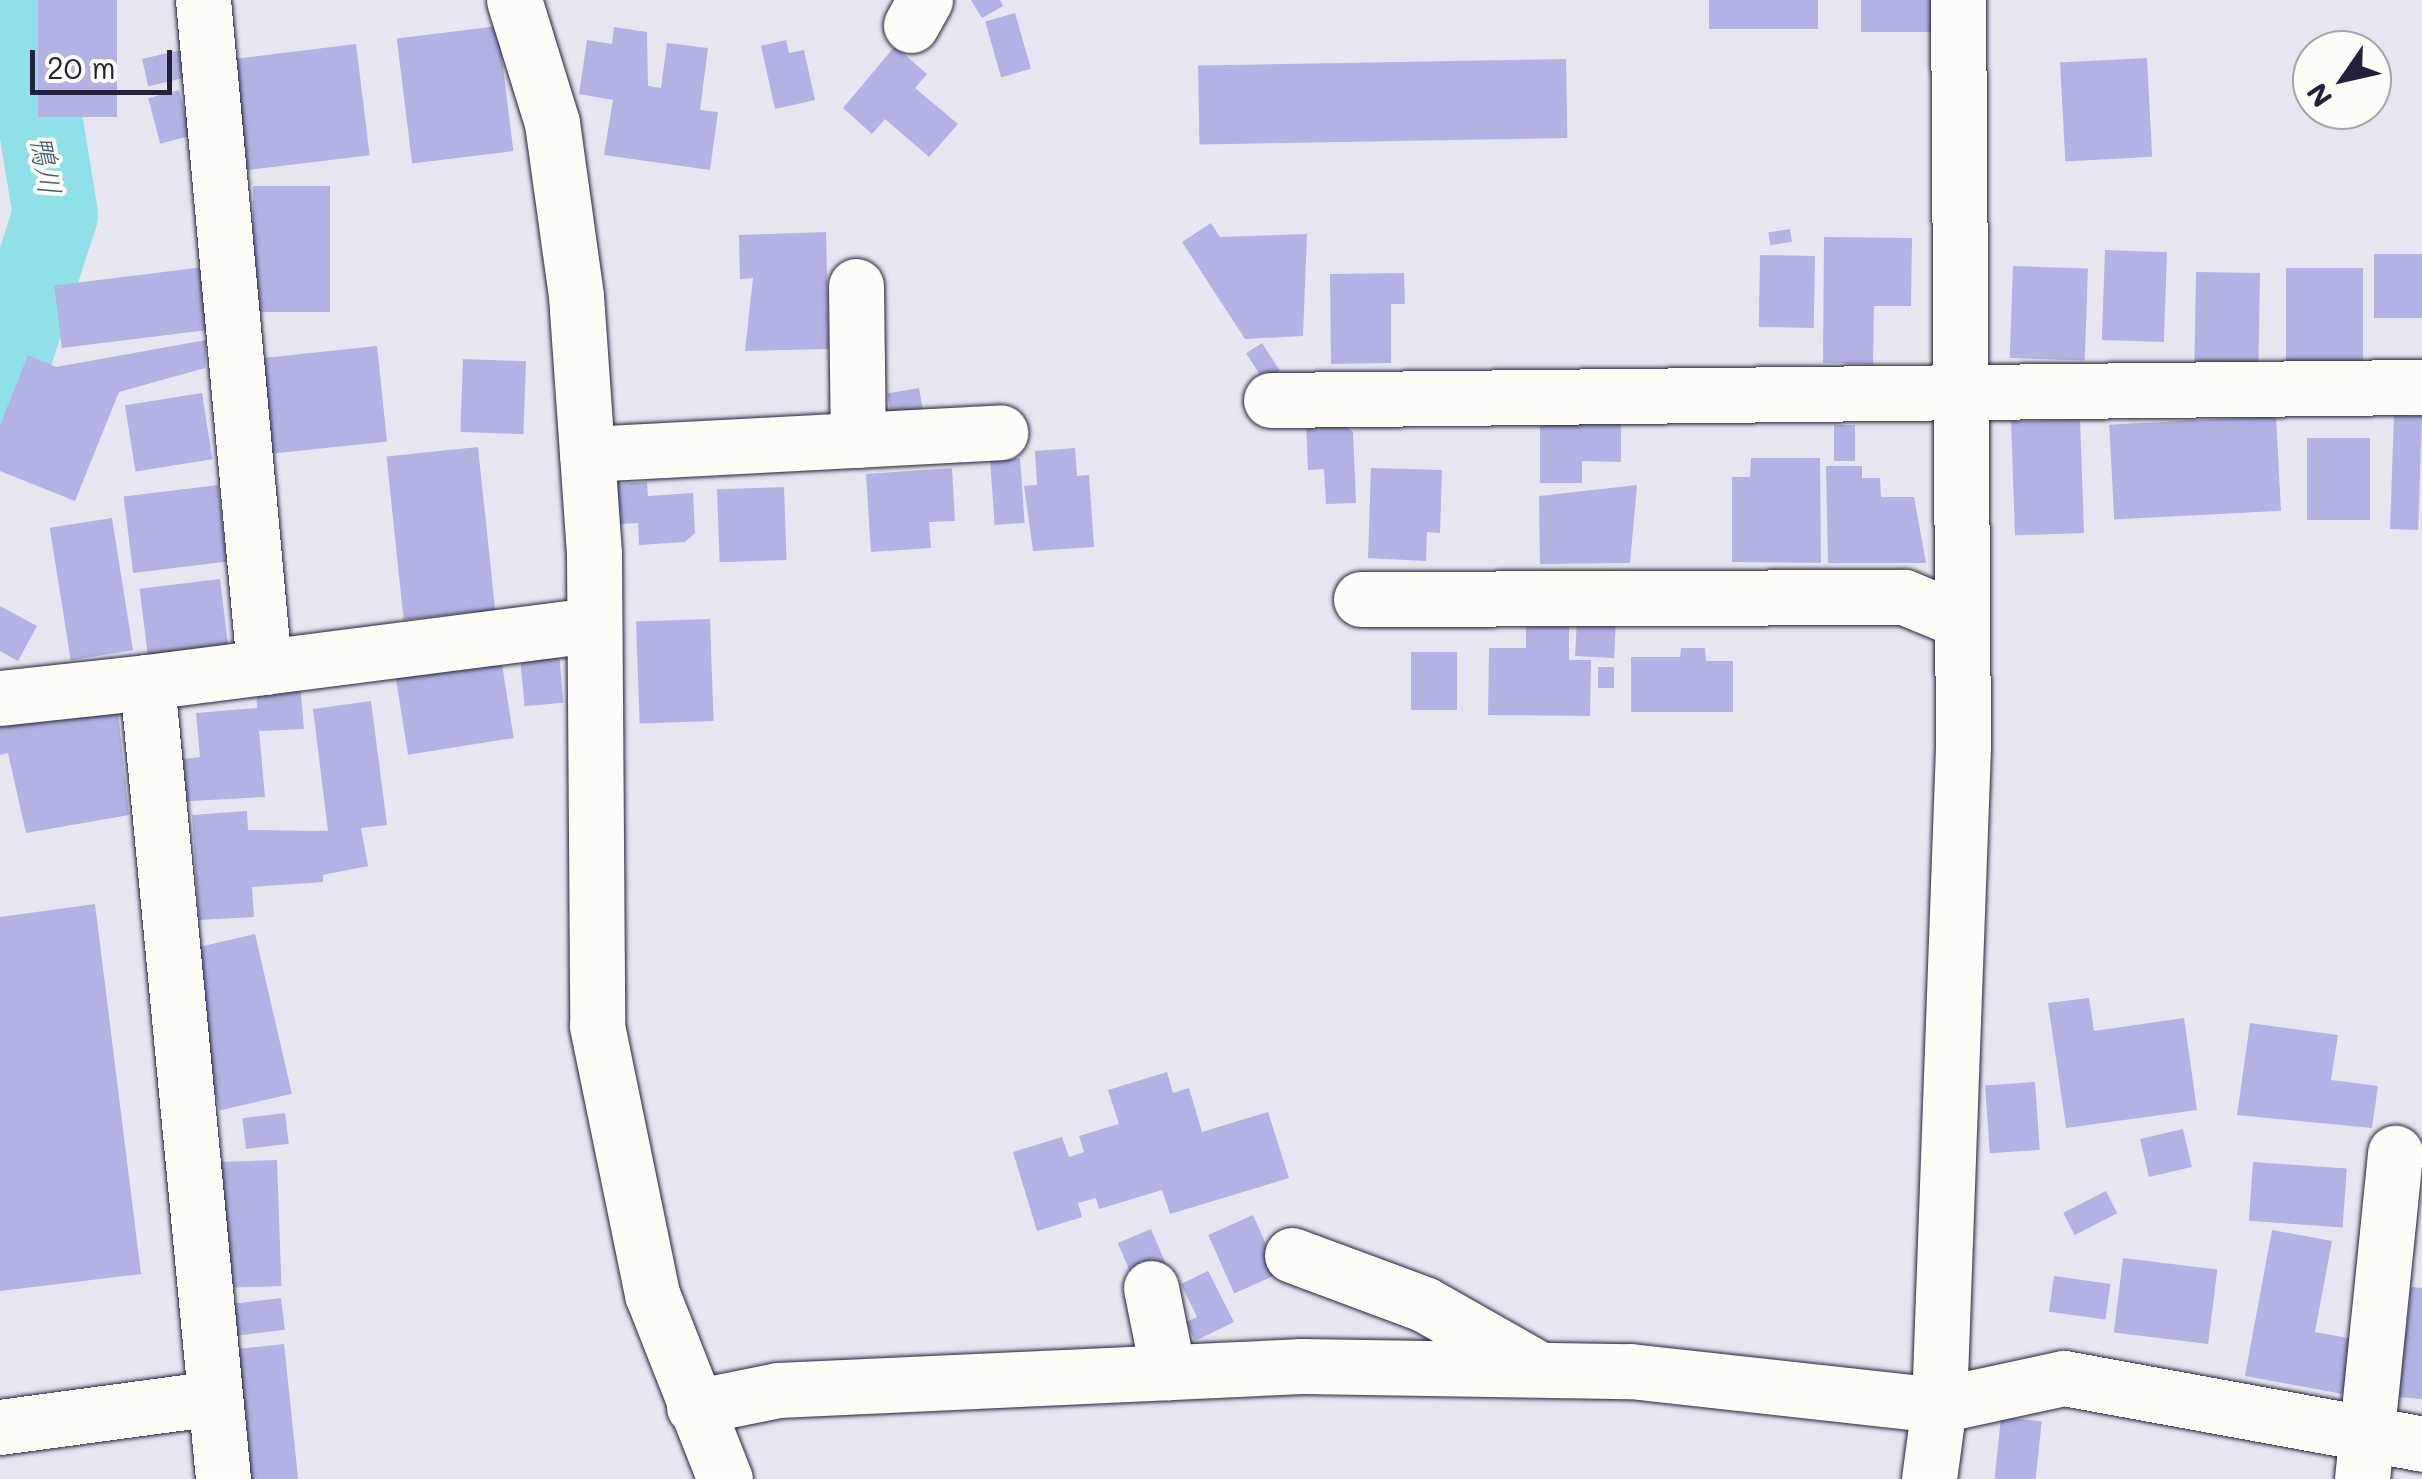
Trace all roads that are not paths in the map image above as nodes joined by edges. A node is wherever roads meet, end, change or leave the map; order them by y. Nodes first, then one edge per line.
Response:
1 (203, 0) edge
2 (514, 0) edge
3 (1958, 0) edge
4 (856, 286) dead end
5 (2422, 387) edge
6 (1954, 392) junction
7 (1271, 400) dead end
8 (1000, 432) dead end
9 (858, 440) junction
10 (587, 454) junction
11 (1361, 599) dead end
12 (1960, 620) junction
13 (593, 626) junction
14 (264, 668) junction
15 (147, 682) junction
16 (0, 698) edge
17 (2395, 1153) dead end
18 (1292, 1254) dead end
19 (1151, 1288) dead end
20 (1539, 1370) junction
21 (1168, 1372) junction
22 (214, 1398) junction
23 (1939, 1405) junction
24 (694, 1407) junction
25 (0, 1427) edge
26 (2422, 1444) edge
27 (2364, 1458) edge
28 (223, 1479) edge
29 (725, 1479) edge
30 (1928, 1479) edge

1 - 14 street
2 - 10 street
3 - 6 street
4 - 9 street
5 - 6 street
6 - 7 street
6 - 12 street
8 - 9 street
9 - 10 street
10 - 13 street
11 - 12 street
12 - 23 street
13 - 14 street
13 - 24 street
14 - 15 street
15 - 16 street
15 - 22 street
17 - 27 street
18 - 20 street
19 - 21 street
20 - 21 street
20 - 23 street
21 - 24 street
22 - 25 street
22 - 28 street
23 - 27 street
23 - 30 street
24 - 29 street
26 - 27 street

